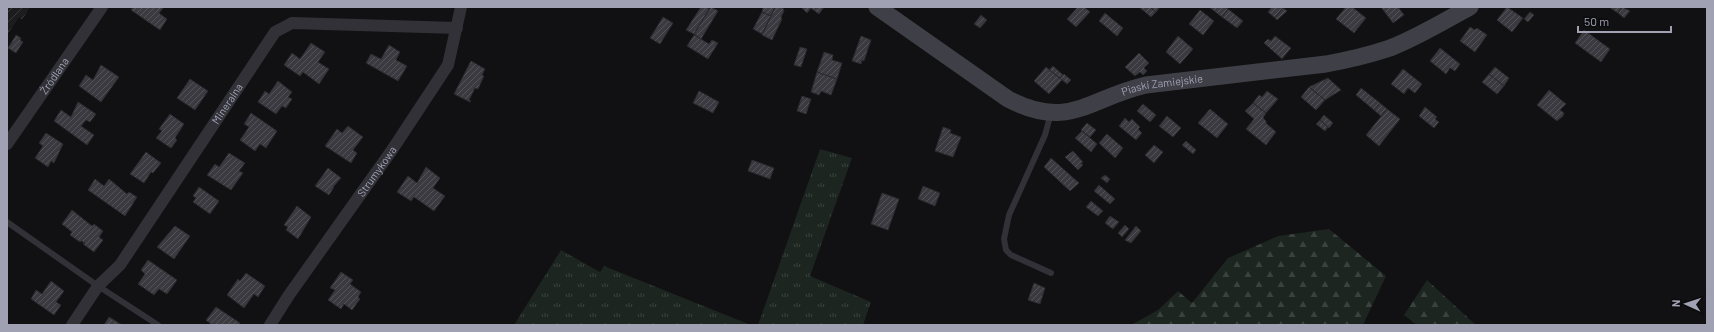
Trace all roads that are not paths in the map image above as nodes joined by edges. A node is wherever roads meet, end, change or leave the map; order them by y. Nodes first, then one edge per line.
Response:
1 (102, 7) edge
2 (461, 7) edge
3 (876, 7) edge
4 (1470, 7) edge
5 (457, 28) junction
6 (1051, 113) junction
7 (7, 144) edge
8 (7, 222) edge
9 (1051, 273) dead end
10 (98, 286) junction
11 (72, 325) edge
12 (158, 325) edge
13 (270, 325) edge

1 - 7 street, Źródlana
2 - 5 street, Strumykowa
3 - 6 street, Piaski Zamiejskie
4 - 6 street, Piaski Zamiejskie
5 - 10 street, Mineralna
5 - 13 street, Strumykowa
6 - 9 lane
8 - 10 lane
10 - 11 street, Mineralna
10 - 12 lane

